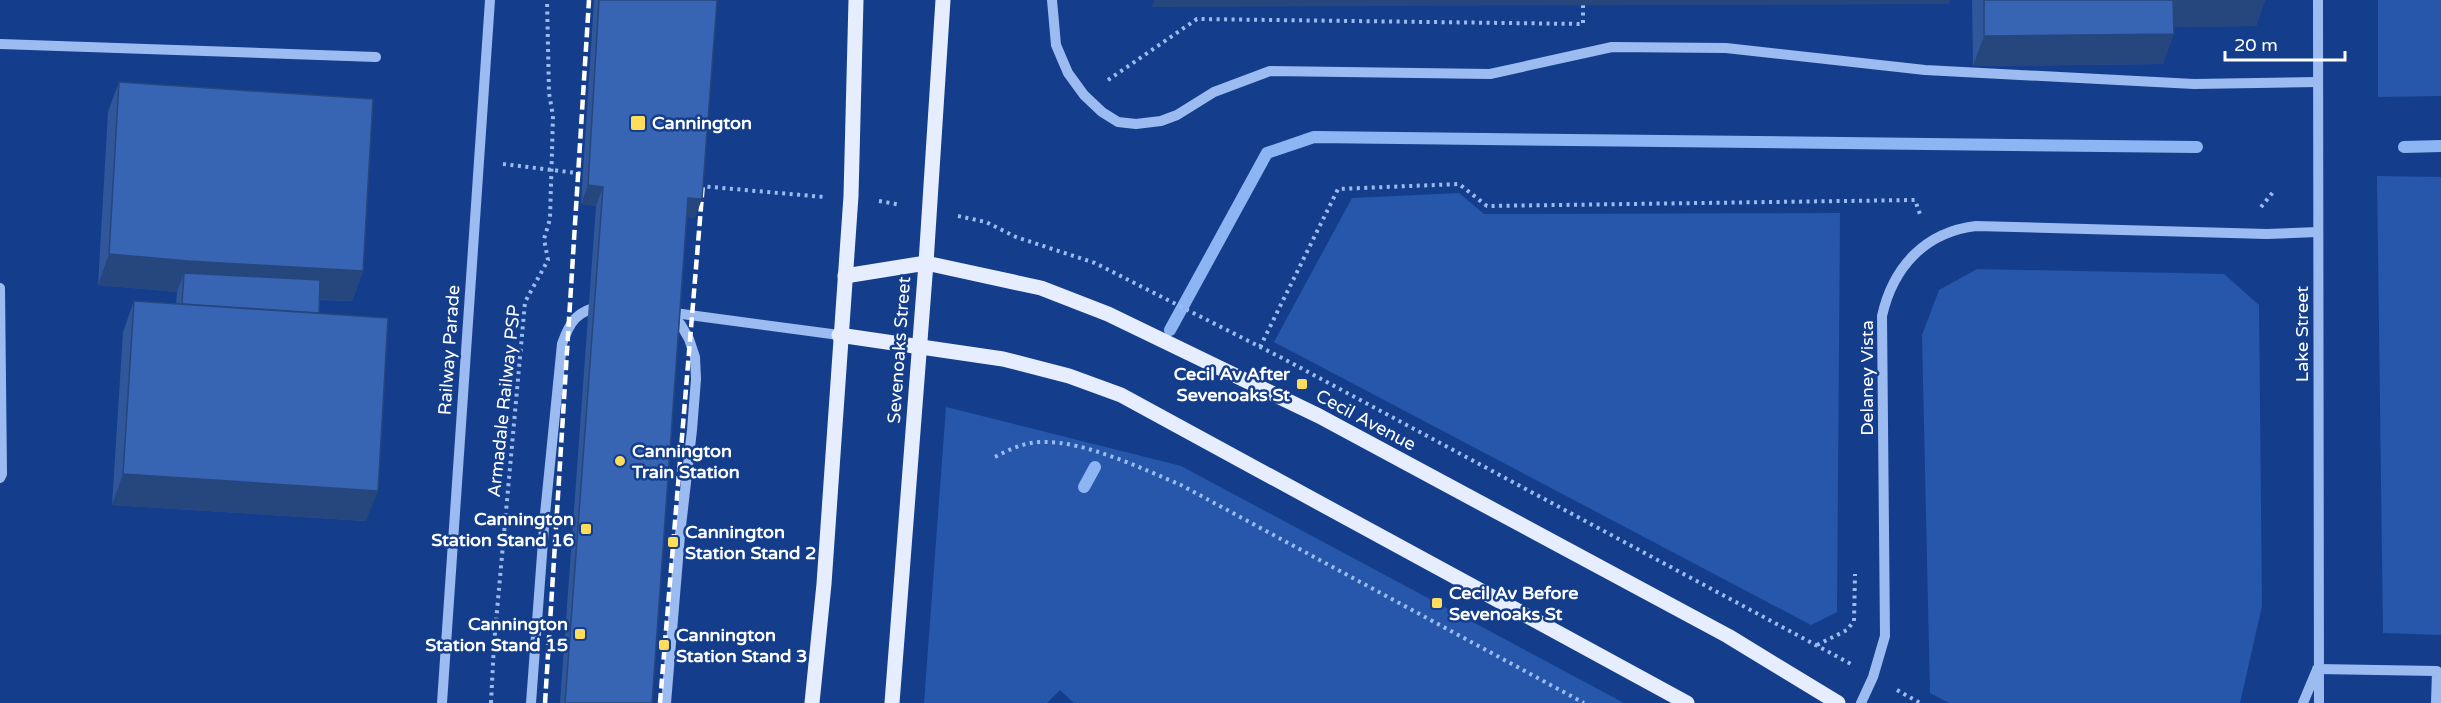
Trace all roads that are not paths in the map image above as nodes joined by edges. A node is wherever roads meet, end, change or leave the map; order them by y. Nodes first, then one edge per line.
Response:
1 (490, 0) edge
2 (856, 0) edge
3 (943, 0) edge
4 (1053, 0) edge
5 (2318, 0) edge
6 (0, 44) edge
7 (376, 57) dead end
8 (2318, 82) junction
9 (2318, 232) junction
10 (926, 263) junction
11 (845, 276) junction
12 (0, 288) edge
13 (614, 306) edge
14 (658, 311) edge
15 (669, 313) junction
16 (840, 335) junction
17 (918, 345) junction
18 (0, 478) edge
19 (2317, 669) junction
20 (442, 703) edge
21 (531, 703) edge
22 (666, 703) edge
23 (812, 703) edge
24 (892, 703) edge
25 (1687, 703) edge
26 (1838, 703) edge
27 (1861, 703) edge
28 (2304, 703) edge
29 (2319, 703) edge
30 (2436, 703) edge

1 - 20 street, Railway Parade
2 - 11 main road
3 - 10 main road, Sevenoaks Street
4 - 8 street
5 - 8 street, Lake Street
6 - 7 street
8 - 9 street, Lake Street
9 - 19 street, Lake Street
9 - 27 street, Delaney Vista
10 - 11 main road, Cecil Avenue
10 - 17 main road, Sevenoaks Street
10 - 26 main road, Cecil Avenue
11 - 16 main road
12 - 18 street
13 - 21 street
14 - 15 street
15 - 16 street
15 - 22 street
16 - 17 main road
16 - 23 main road
17 - 24 main road, Sevenoaks Street
17 - 25 main road
19 - 28 street, Lake Street
19 - 29 street, Lake Street
19 - 30 street

